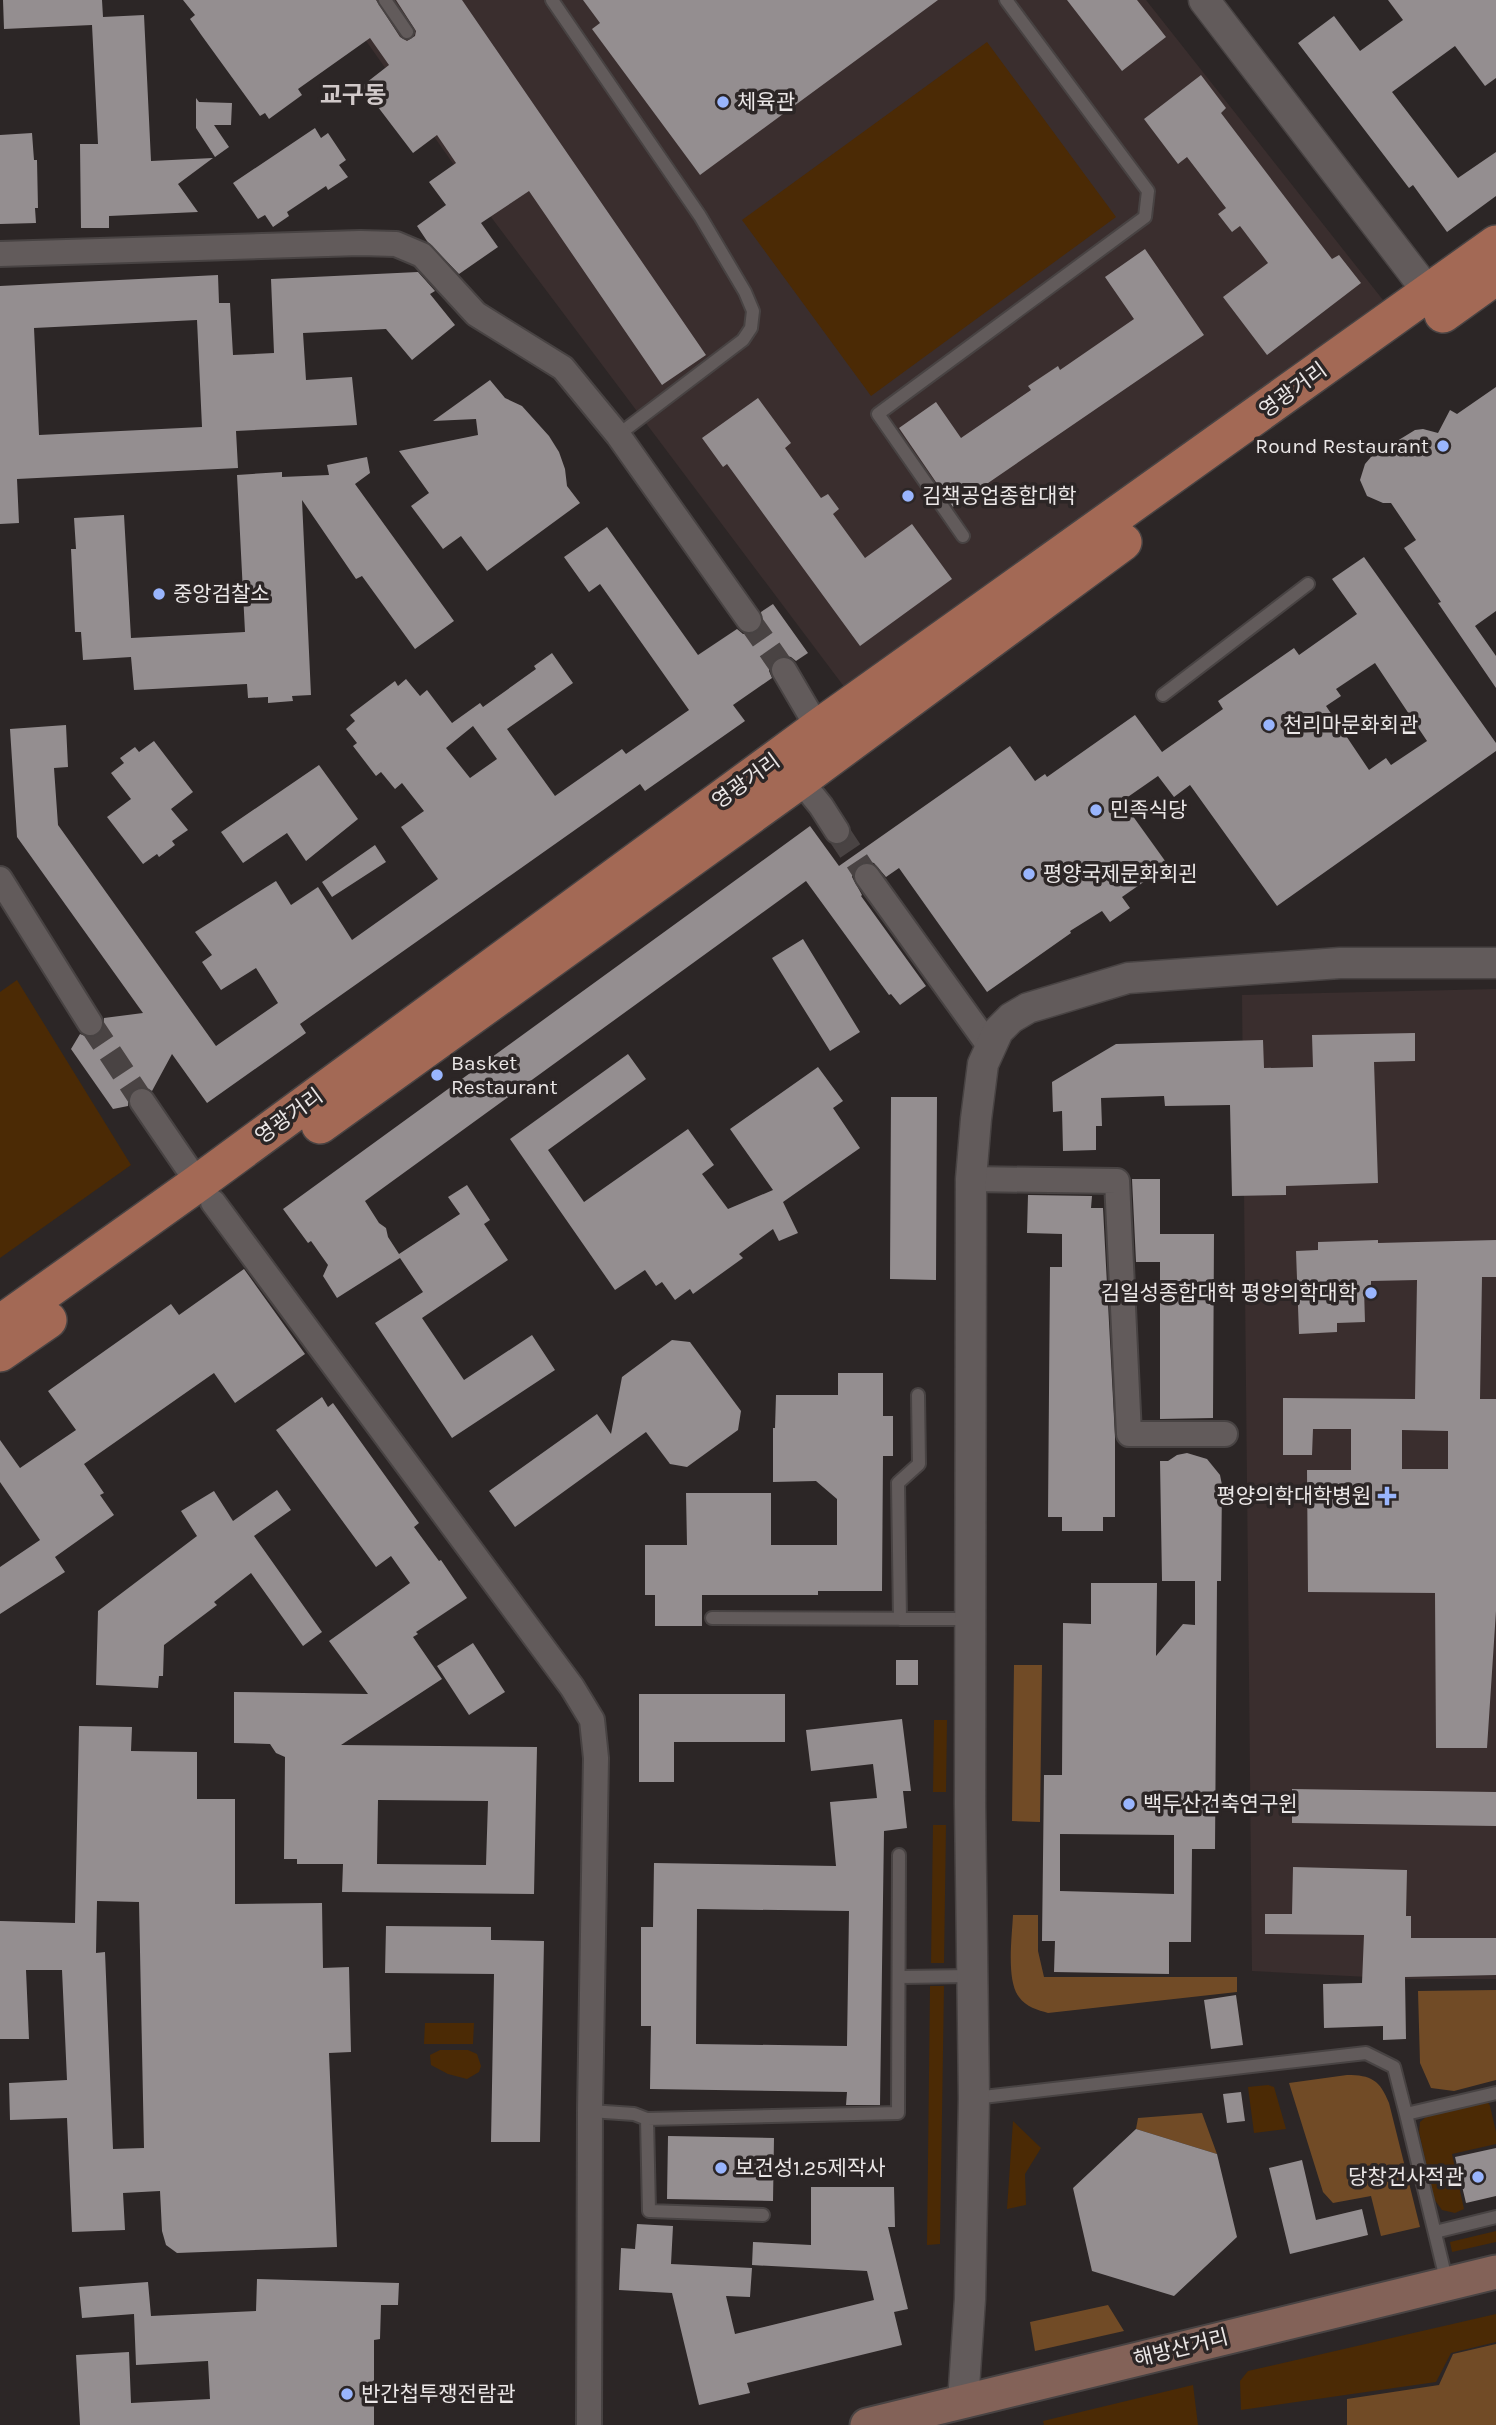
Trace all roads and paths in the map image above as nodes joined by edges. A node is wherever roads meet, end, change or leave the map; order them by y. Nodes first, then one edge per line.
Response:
1 (385, 0) edge
2 (552, 0) edge
3 (1006, 0) edge
4 (1204, 0) edge
5 (407, 32) dead end
6 (1496, 244) edge
7 (0, 254) edge
8 (1496, 276) edge
9 (1436, 303) junction
10 (618, 435) junction
11 (963, 536) dead end
12 (1308, 584) dead end
13 (749, 620) tunnel mouth
14 (784, 670) tunnel mouth
15 (1163, 695) dead end
16 (818, 728) junction
17 (800, 780) junction
18 (837, 831) tunnel mouth
19 (867, 876) tunnel mouth
20 (0, 879) edge
21 (1496, 963) edge
22 (90, 1023) tunnel mouth
23 (989, 1047) junction
24 (142, 1101) tunnel mouth
25 (971, 1180) junction
26 (205, 1192) junction
27 (0, 1324) edge
28 (0, 1353) edge
29 (918, 1395) dead end
30 (1225, 1434) dead end
31 (712, 1618) dead end
32 (900, 1619) junction
33 (970, 1619) junction
34 (899, 1855) dead end
35 (973, 1976) junction
36 (900, 1977) junction
37 (1496, 2093) edge
38 (974, 2098) junction
39 (590, 2110) junction
40 (1406, 2114) junction
41 (647, 2119) junction
42 (763, 2215) dead end
43 (1496, 2217) edge
44 (1434, 2232) junction
45 (1496, 2272) edge
46 (1447, 2283) junction
47 (963, 2402) junction
48 (589, 2425) edge
49 (867, 2425) edge

1 - 5 lane
2 - 10 lane
3 - 11 lane
4 - 9 street
6 - 9 main road, 영광거리
7 - 10 street
8 - 9 main road, 영광거리
9 - 16 main road, 영광거리
9 - 17 main road, 영광거리
10 - 13 street
12 - 15 lane
14 - 16 street
16 - 26 main road, 영광거리
17 - 18 street
17 - 26 main road, 영광거리
19 - 23 street
20 - 22 street
21 - 23 street
23 - 25 street
24 - 26 street
25 - 30 street
25 - 33 street
26 - 27 main road, 영광거리
26 - 28 main road, 영광거리
26 - 39 street
29 - 32 lane
31 - 32 lane
32 - 33 lane
33 - 35 street
34 - 36 lane
35 - 36 lane
35 - 38 street
36 - 41 lane
37 - 40 lane
38 - 40 lane
38 - 47 street
39 - 41 lane
39 - 48 street
40 - 44 lane
41 - 42 lane
43 - 44 lane
44 - 46 lane
45 - 46 main road, 해방산거리
46 - 47 main road, 해방산거리
47 - 49 main road, 해방산거리

